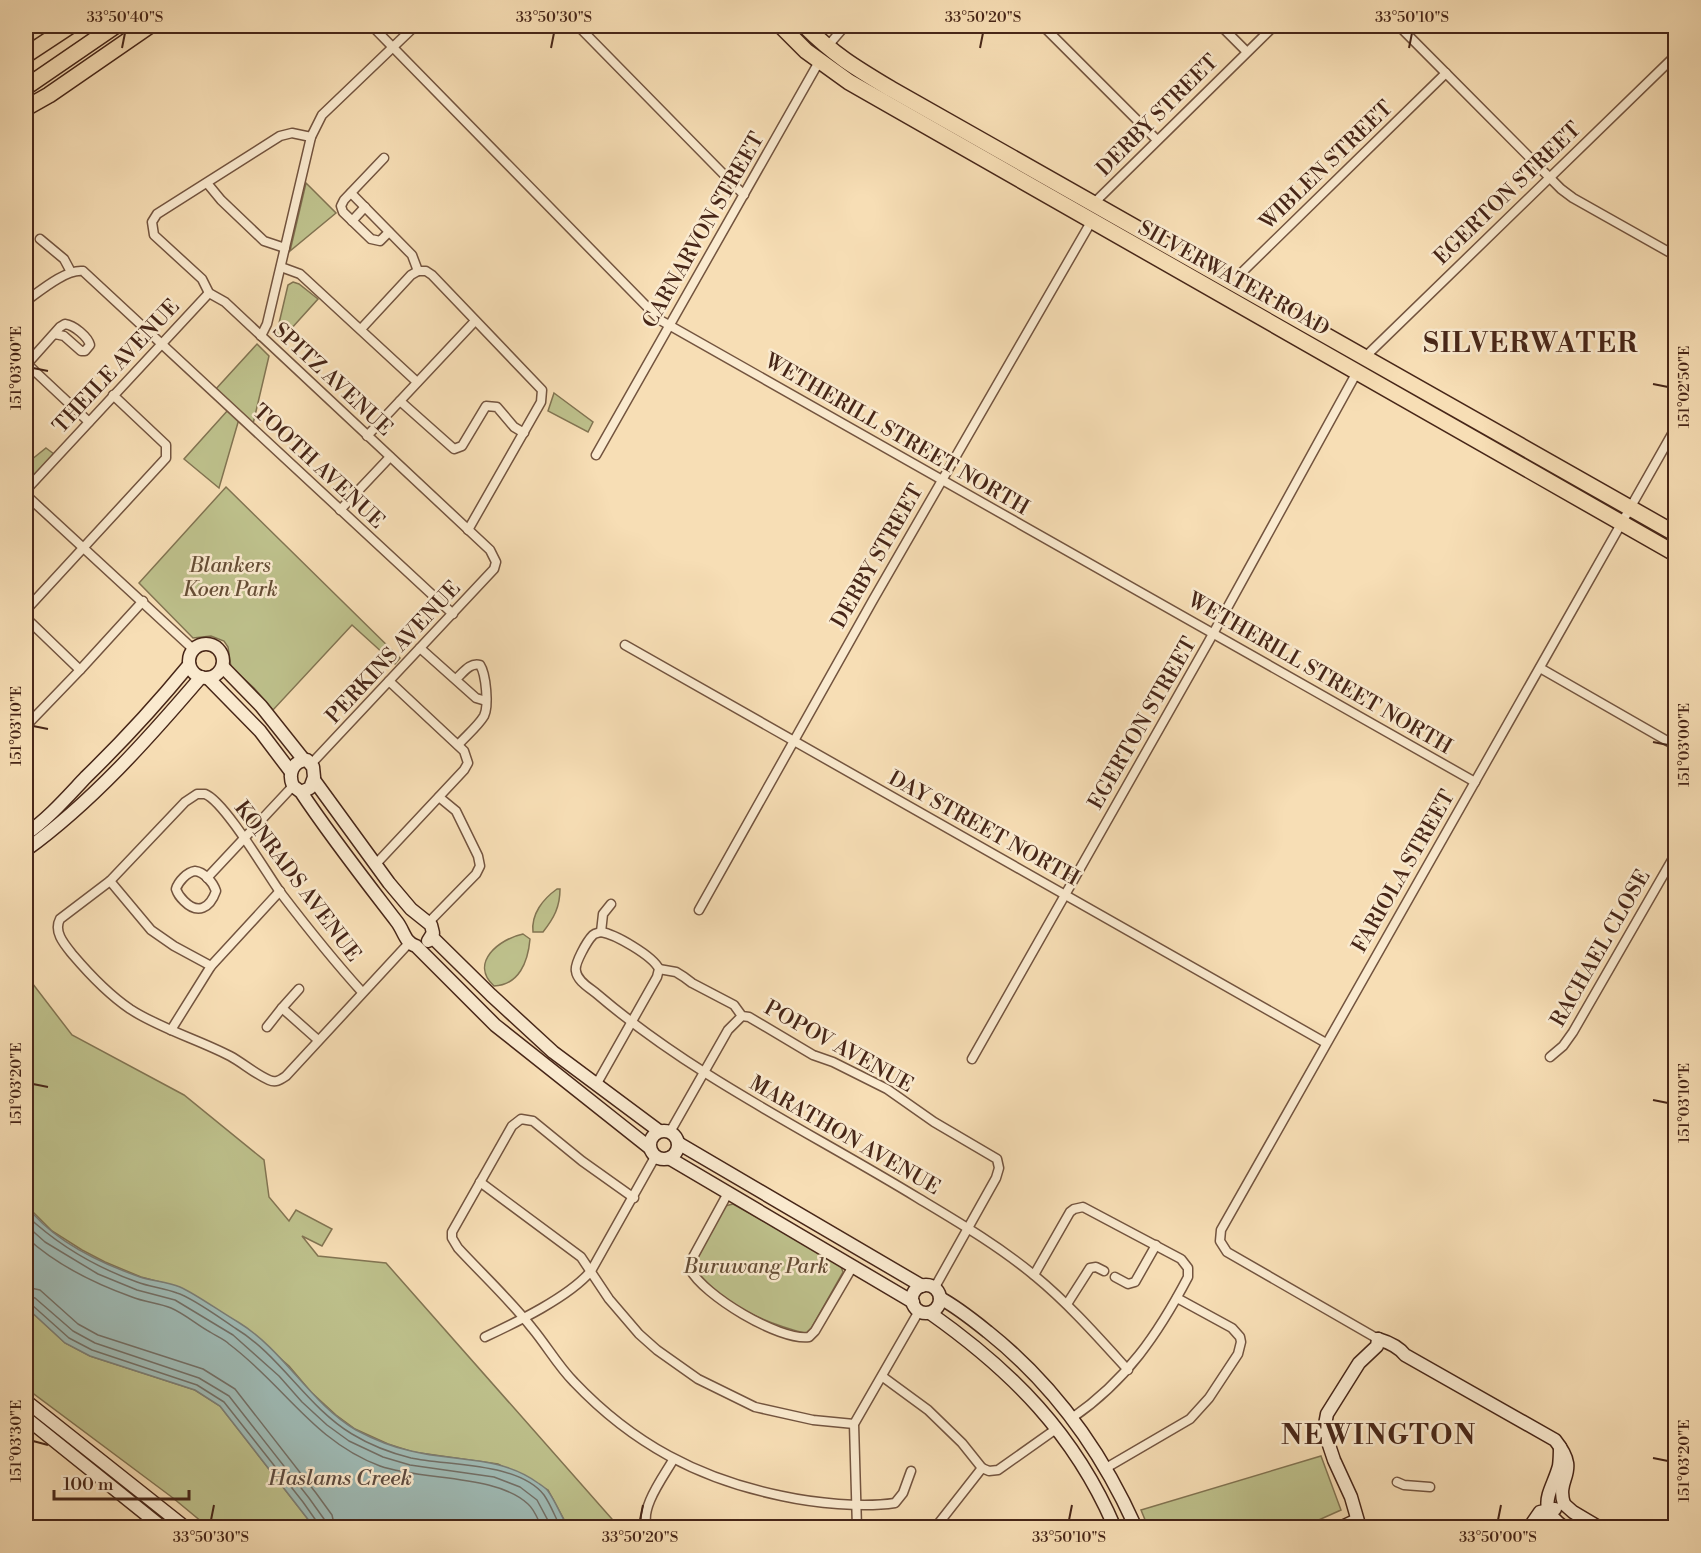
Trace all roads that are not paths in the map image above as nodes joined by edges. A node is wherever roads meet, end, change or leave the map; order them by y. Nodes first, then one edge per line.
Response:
1 (61, 26) edge
2 (70, 26) edge
3 (115, 26) edge
4 (149, 26) edge
5 (372, 26) edge
6 (415, 26) edge
7 (578, 26) edge
8 (781, 26) edge
9 (805, 26) edge
10 (844, 26) edge
11 (1043, 26) edge
12 (1221, 26) edge
13 (1274, 26) edge
14 (1399, 26) edge
15 (49, 39) junction
16 (393, 47) junction
17 (826, 47) junction
18 (1246, 51) junction
19 (26, 55) edge
20 (1676, 55) edge
21 (819, 62) junction
22 (1446, 73) junction
23 (26, 87) edge
24 (26, 108) edge
25 (310, 137) junction
26 (1157, 140) junction
27 (384, 158) dead end
28 (1549, 177) junction
29 (207, 183) junction
30 (351, 193) junction
31 (744, 195) junction
32 (1093, 204) junction
33 (365, 207) junction
34 (352, 221) junction
35 (1091, 222) junction
36 (389, 232) junction
37 (40, 238) dead end
38 (285, 248) junction
39 (1676, 256) edge
40 (281, 267) junction
41 (418, 271) junction
42 (71, 272) junction
43 (1231, 283) junction
44 (209, 293) junction
45 (26, 301) edge
46 (475, 321) junction
47 (669, 325) junction
48 (361, 329) junction
49 (55, 334) dead end
50 (261, 336) junction
51 (162, 344) junction
52 (26, 364) edge
53 (1360, 365) junction
54 (417, 382) junction
55 (113, 395) junction
56 (400, 401) junction
57 (89, 422) junction
58 (1676, 427) edge
59 (524, 433) junction
60 (368, 436) junction
61 (596, 455) dead end
62 (390, 457) junction
63 (941, 479) junction
64 (26, 490) edge
65 (26, 495) edge
66 (1629, 508) junction
67 (340, 510) junction
68 (1621, 522) junction
69 (468, 530) junction
70 (1676, 534) edge
71 (84, 547) junction
72 (1676, 554) edge
73 (496, 562) joint
74 (143, 602) junction
75 (26, 610) edge
76 (453, 614) junction
77 (26, 618) edge
78 (1214, 633) junction
79 (625, 645) dead end
80 (420, 648) junction
81 (194, 649) junction
82 (189, 664) junction
83 (223, 666) junction
84 (1540, 668) junction
85 (80, 670) junction
86 (204, 677) junction
87 (456, 679) junction
88 (389, 681) junction
89 (486, 701) junction
90 (26, 726) edge
91 (793, 741) junction
92 (458, 745) junction
93 (1676, 746) edge
94 (308, 762) junction
95 (291, 772) junction
96 (314, 780) junction
97 (1475, 782) junction
98 (297, 789) junction
99 (439, 797) junction
100 (26, 834) edge
101 (244, 838) junction
102 (26, 850) edge
103 (1676, 853) edge
104 (375, 865) junction
105 (207, 878) junction
106 (110, 880) junction
107 (280, 891) junction
108 (1065, 894) junction
109 (611, 904) dead end
110 (699, 910) dead end
111 (425, 920) junction
112 (601, 932) junction
113 (432, 937) junction
114 (410, 941) junction
115 (211, 966) junction
116 (659, 968) junction
117 (299, 989) dead end
118 (362, 992) junction
119 (282, 1008) junction
120 (742, 1016) junction
121 (631, 1022) junction
122 (267, 1027) dead end
123 (171, 1030) junction
124 (318, 1040) junction
125 (1326, 1043) junction
126 (1550, 1057) dead end
127 (972, 1059) dead end
128 (705, 1074) junction
129 (596, 1085) junction
130 (669, 1135) junction
131 (653, 1152) junction
132 (669, 1158) junction
133 (480, 1182) junction
134 (728, 1194) junction
135 (634, 1198) junction
136 (968, 1228) junction
137 (1156, 1245) junction
138 (854, 1266) junction
139 (591, 1271) junction
140 (1104, 1271) dead end
141 (1034, 1275) junction
142 (1115, 1277) dead end
143 (932, 1290) junction
144 (1177, 1298) junction
145 (1067, 1304) junction
146 (921, 1309) junction
147 (524, 1318) junction
148 (485, 1337) dead end
149 (1376, 1345) junction
150 (1405, 1354) junction
151 (1128, 1370) junction
152 (883, 1377) junction
153 (26, 1401) edge
154 (1072, 1418) junction
155 (26, 1419) edge
156 (854, 1424) junction
157 (1056, 1429) junction
158 (1560, 1446) junction
159 (673, 1460) junction
160 (982, 1468) junction
161 (1106, 1468) junction
162 (911, 1471) dead end
163 (1396, 1482) dead end
164 (1431, 1487) dead end
165 (856, 1504) junction
166 (1564, 1504) junction
167 (1549, 1510) junction
168 (170, 1519) edge
169 (1359, 1524) edge
170 (158, 1526) edge
171 (186, 1527) edge
172 (648, 1527) edge
173 (857, 1527) edge
174 (935, 1527) edge
175 (1115, 1527) edge
176 (1136, 1527) edge
177 (1340, 1527) edge
178 (1529, 1527) edge
179 (1543, 1527) edge
180 (1564, 1527) edge
181 (1600, 1527) edge

1 - 15 highway
2 - 15 highway
3 - 23 highway
4 - 24 highway
5 - 16 street, WETHERILL STREET NORTH
6 - 16 street
7 - 31 street
8 - 21 highway, SILVERWATER ROAD
9 - 17 highway, SILVERWATER ROAD
10 - 17 street, CARNARVON STREET
11 - 26 street
12 - 18 street
13 - 18 street, DERBY STREET
14 - 22 street
15 - 19 highway
16 - 25 street
16 - 47 street, WETHERILL STREET NORTH
17 - 21 street, CARNARVON STREET
17 - 32 highway, SILVERWATER ROAD
18 - 26 street, DERBY STREET
20 - 28 street, EGERTON STREET
21 - 31 street, CARNARVON STREET
21 - 35 highway, SILVERWATER ROAD
22 - 28 street
22 - 43 street, WIBLEN STREET
25 - 29 street
25 - 38 street
26 - 32 street, DERBY STREET
27 - 30 street
28 - 39 street
28 - 53 street, EGERTON STREET
29 - 38 street
29 - 44 street, SPITZ AVENUE
30 - 33 street
30 - 34 street
31 - 47 street, CARNARVON STREET
32 - 43 highway, SILVERWATER ROAD
33 - 34 street
33 - 36 street
34 - 36 street
35 - 53 highway, SILVERWATER ROAD
35 - 63 street, DERBY STREET
36 - 41 street
37 - 42 street
38 - 40 street
40 - 48 street
40 - 50 street
41 - 46 street
41 - 48 street
42 - 45 street
42 - 51 street, TOOTH AVENUE
43 - 53 highway, SILVERWATER ROAD
44 - 50 street, SPITZ AVENUE
44 - 51 street, THEILE AVENUE
46 - 54 street
46 - 59 street
47 - 61 street, CARNARVON STREET
47 - 63 street, WETHERILL STREET NORTH
48 - 54 street
49 - 52 street
50 - 60 street, SPITZ AVENUE
51 - 55 street, THEILE AVENUE
51 - 67 street, TOOTH AVENUE
52 - 57 street
53 - 66 highway, SILVERWATER ROAD
53 - 68 highway, SILVERWATER ROAD
53 - 78 street, EGERTON STREET
54 - 56 street
55 - 57 street, THEILE AVENUE
55 - 71 street
56 - 59 street
56 - 60 street
57 - 64 street, THEILE AVENUE
58 - 66 street, FARIOLA STREET
59 - 69 street
60 - 62 street, SPITZ AVENUE
62 - 67 street
62 - 69 street, SPITZ AVENUE
63 - 78 street, WETHERILL STREET NORTH
63 - 91 street, DERBY STREET
65 - 71 street
66 - 68 street, FARIOLA STREET
66 - 70 highway, SILVERWATER ROAD
67 - 76 street, TOOTH AVENUE
68 - 72 highway, SILVERWATER ROAD
68 - 84 street, FARIOLA STREET
69 - 73 street, SPITZ AVENUE
71 - 74 street
71 - 75 street
73 - 76 street, PERKINS AVENUE
74 - 81 street
74 - 85 street
76 - 80 street, PERKINS AVENUE
77 - 85 street
78 - 97 street, WETHERILL STREET NORTH
78 - 108 street, EGERTON STREET
79 - 91 street, DAY STREET NORTH
80 - 87 street
80 - 88 street, PERKINS AVENUE
81 - 82 street
81 - 83 street
82 - 86 street
82 - 100 street
83 - 86 street
83 - 94 street
84 - 93 street
84 - 97 street, FARIOLA STREET
85 - 90 street
86 - 95 street
86 - 102 street
87 - 89 street
87 - 89 street
88 - 92 street
88 - 94 street, PERKINS AVENUE
89 - 92 street
91 - 108 street, DAY STREET NORTH
91 - 110 street, DERBY STREET
92 - 99 street
94 - 95 street
94 - 96 street
95 - 98 street
96 - 98 street
96 - 104 street
97 - 125 street, FARIOLA STREET
98 - 101 street
98 - 114 street
99 - 104 street
99 - 111 street
101 - 105 street
101 - 106 street, KONRADS AVENUE
101 - 107 street, KONRADS AVENUE
103 - 126 street, RACHAEL CLOSE
104 - 111 street
105 - 105 street
106 - 115 street
106 - 123 street
107 - 115 street
107 - 118 street, KONRADS AVENUE
108 - 125 street, DAY STREET NORTH
108 - 127 street, EGERTON STREET
109 - 112 street
111 - 113 street
111 - 114 street
112 - 116 street, POPOV AVENUE
112 - 121 street, MARATHON AVENUE
113 - 114 street
113 - 129 street
114 - 118 street
114 - 131 street
115 - 123 street
116 - 120 street, POPOV AVENUE
116 - 121 street
117 - 119 street
118 - 124 street
119 - 122 street
119 - 124 street
120 - 128 street
120 - 136 street, POPOV AVENUE
121 - 128 street, MARATHON AVENUE
121 - 129 street
123 - 124 street
125 - 149 street, FARIOLA STREET
128 - 130 street
128 - 136 street, MARATHON AVENUE
129 - 130 street
130 - 131 street
130 - 132 street
130 - 143 street
131 - 132 street
131 - 135 street
132 - 134 street
133 - 135 street
133 - 139 street
133 - 147 street
134 - 138 street
134 - 138 street
135 - 139 street
136 - 141 street, MARATHON AVENUE
136 - 143 street
137 - 141 street
137 - 142 street
137 - 144 street
138 - 146 street
139 - 147 street
139 - 156 street
140 - 145 street
141 - 145 street, MARATHON AVENUE
143 - 146 street
143 - 146 street
143 - 154 street
144 - 151 street
144 - 161 street
145 - 151 street, MARATHON AVENUE
146 - 152 street
146 - 157 street
147 - 148 street
147 - 159 street
149 - 150 street
149 - 150 street
149 - 169 street
150 - 158 street
151 - 154 street
152 - 156 street
152 - 160 street
153 - 168 street
154 - 161 street
155 - 170 street
156 - 165 street
157 - 160 street
157 - 175 street
158 - 166 street
158 - 167 street
159 - 165 street
159 - 172 street
160 - 174 street
161 - 176 street
162 - 165 street
163 - 164 street
165 - 173 street
166 - 167 street
166 - 181 street
167 - 178 street
167 - 179 street
167 - 180 street
168 - 170 street
168 - 171 street
169 - 177 street

